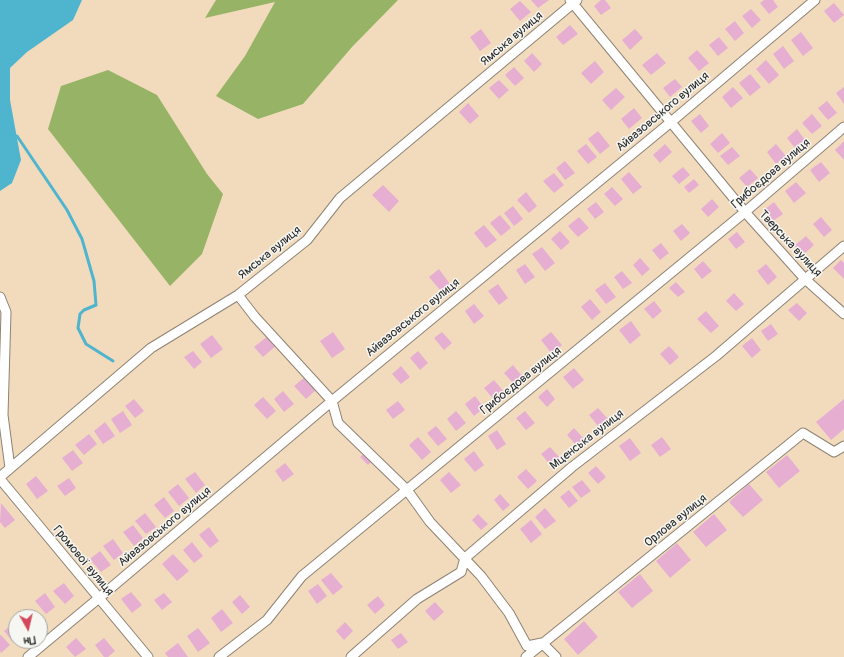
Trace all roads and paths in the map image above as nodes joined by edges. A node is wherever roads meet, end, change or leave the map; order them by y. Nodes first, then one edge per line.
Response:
1 (815, 0) edge
2 (574, 1) edge
3 (671, 122) junction
4 (844, 128) edge
5 (745, 212) junction
6 (844, 246) edge
7 (805, 279) junction
8 (238, 295) junction
9 (0, 297) edge
10 (844, 314) edge
11 (332, 401) junction
12 (844, 446) edge
13 (10, 468) junction
14 (0, 478) edge
15 (407, 490) junction
16 (466, 558) junction
17 (99, 598) junction
18 (542, 643) junction
19 (28, 657) edge
20 (148, 657) edge
21 (219, 657) edge
22 (351, 657) edge
23 (526, 657) edge
24 (556, 657) edge

1 - 3 street, Айвазовського вулиця
2 - 3 street, Тверська вулиця
2 - 8 street, Ямська вулиця
3 - 5 street, Тверська вулиця
3 - 11 street, Айвазовського вулиця
4 - 5 street, Грибоєдова вулиця
5 - 7 street, Тверська вулиця
5 - 15 street, Грибоєдова вулиця
6 - 7 street, Мценська вулиця
7 - 10 street, Тверська вулиця
7 - 16 street, Мценська вулиця
8 - 11 street
8 - 13 street, Ямська вулиця
9 - 13 street
11 - 15 street
11 - 17 street, Айвазовського вулиця
12 - 18 street, Орлова вулиця
13 - 14 street, Ямська вулиця
14 - 17 street, Громової вулиця
15 - 16 street
15 - 21 street, Грибоєдова вулиця
16 - 18 street
16 - 22 street, Мценська вулиця
17 - 19 street, Айвазовського вулиця
17 - 20 street, Громової вулиця
18 - 23 street, Орлова вулиця
18 - 24 street

